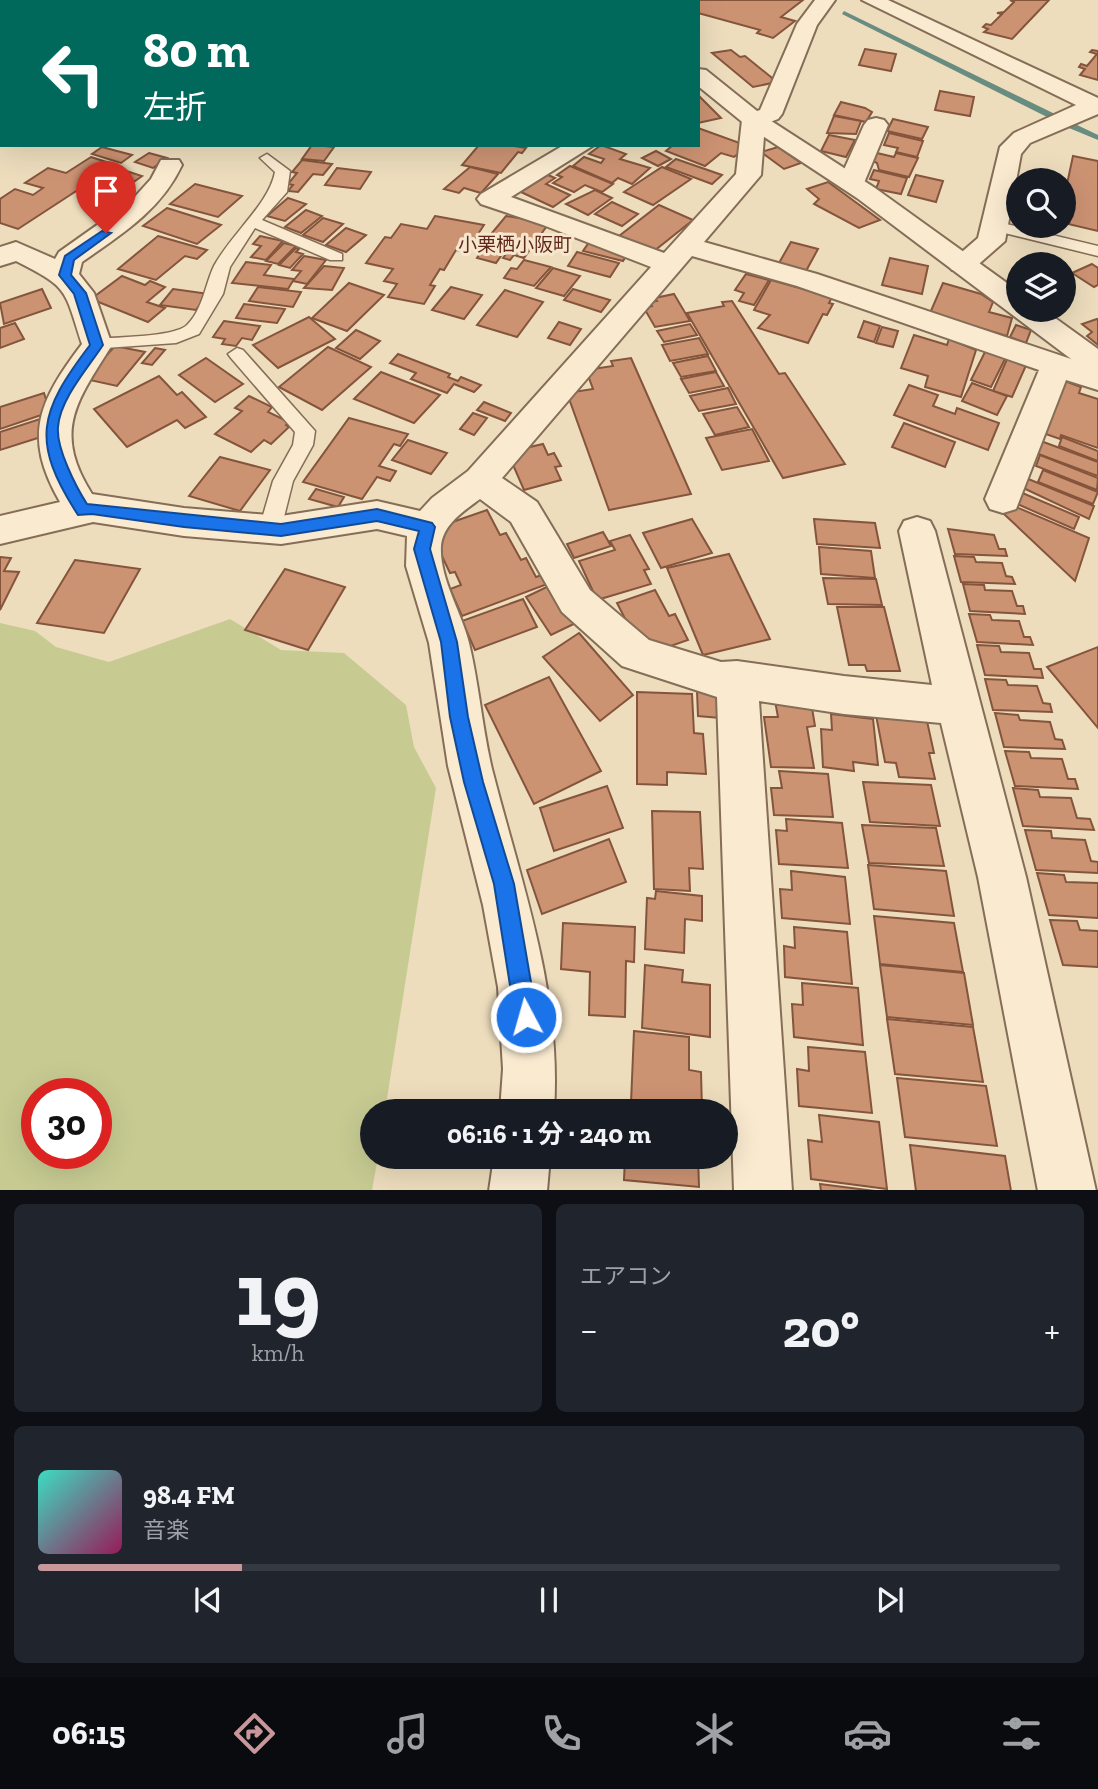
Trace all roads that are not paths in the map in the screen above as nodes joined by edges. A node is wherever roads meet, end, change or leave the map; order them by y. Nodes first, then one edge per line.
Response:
1 (825, 0) edge
2 (872, 0) edge
3 (700, 77) edge
4 (1096, 106) edge
5 (754, 120) junction
6 (876, 125) dead end
7 (579, 147) edge
8 (267, 158) dead end
9 (170, 165) dead end
10 (851, 183) junction
11 (252, 221) junction
12 (994, 226) junction
13 (1098, 251) edge
14 (679, 255) junction
15 (336, 257) dead end
16 (0, 258) edge
17 (961, 264) junction
18 (65, 275) junction
19 (1006, 296) edge
20 (1041, 322) edge
21 (97, 345) junction
22 (237, 354) dead end
23 (1098, 364) edge
24 (1056, 366) junction
25 (1098, 379) edge
26 (480, 480) junction
27 (1003, 499) dead end
28 (84, 511) junction
29 (427, 527) junction
30 (270, 529) junction
31 (0, 530) edge
32 (917, 531) dead end
33 (737, 679) junction
34 (958, 706) junction
35 (529, 1099) edge
36 (521, 1169) edge
37 (518, 1190) edge
38 (763, 1190) edge
39 (1067, 1190) edge

1 - 5 street
2 - 4 street
3 - 5 street
4 - 12 street
5 - 10 street
5 - 14 street
6 - 10 street
7 - 14 street
8 - 11 lane
9 - 18 street
10 - 17 street
11 - 15 lane
11 - 21 lane
12 - 13 lane
12 - 17 street
14 - 24 street
14 - 26 street
16 - 18 street
17 - 19 street
18 - 21 street
20 - 23 street
21 - 28 street
22 - 30 lane
24 - 25 street
24 - 27 street
26 - 29 street
26 - 33 street
28 - 30 street
28 - 31 street
29 - 30 street
29 - 35 street
32 - 34 street
33 - 34 street
33 - 38 street
34 - 39 street
36 - 37 street

